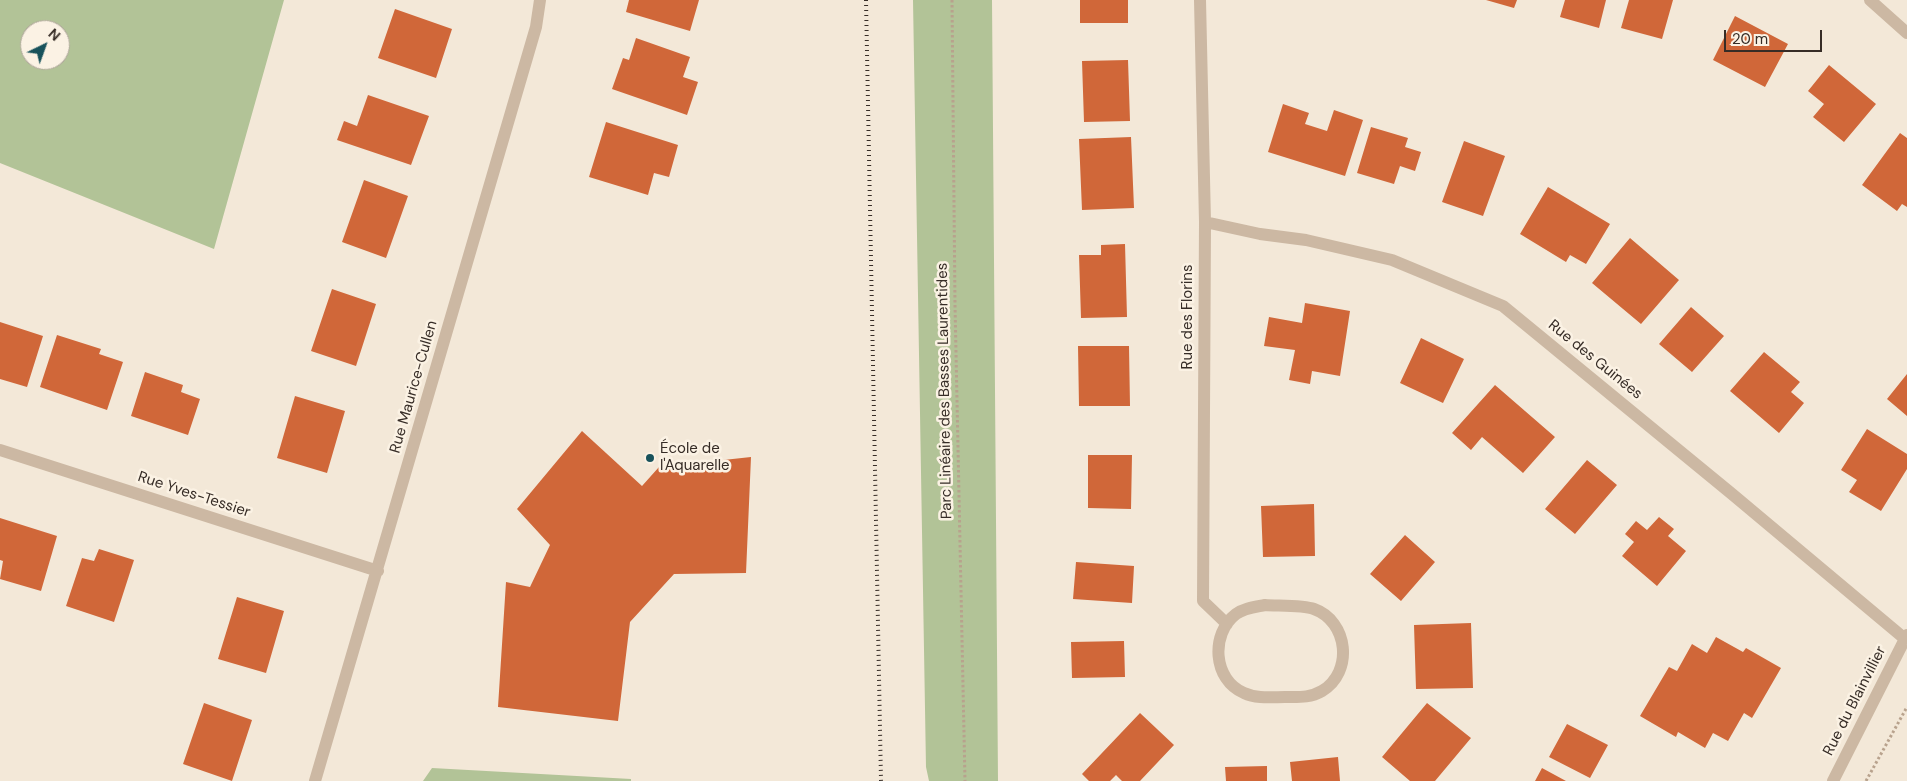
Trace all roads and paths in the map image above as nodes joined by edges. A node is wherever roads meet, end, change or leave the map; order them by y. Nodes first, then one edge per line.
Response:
1 (540, 0) edge
2 (952, 0) edge
3 (1200, 0) edge
4 (1870, 0) edge
5 (1907, 33) edge
6 (1205, 222) junction
7 (0, 450) edge
8 (378, 571) junction
9 (1227, 624) junction
10 (1906, 637) edge
11 (1907, 707) edge
12 (315, 781) edge
13 (964, 781) edge
14 (1833, 781) edge
15 (1866, 781) edge

1 - 8 street, Rue Maurice-Cullen
2 - 13 path, Parc Linéaire des Basses Laurentides
3 - 6 street, Rue des Florins
4 - 5 street
6 - 9 street, Rue des Florins
6 - 10 street, Rue des Guinées
7 - 8 street, Rue Yves-Tessier
8 - 12 street, Rue Maurice-Cullen
9 - 9 street
10 - 14 street, Rue du Blainvillier
11 - 15 path

